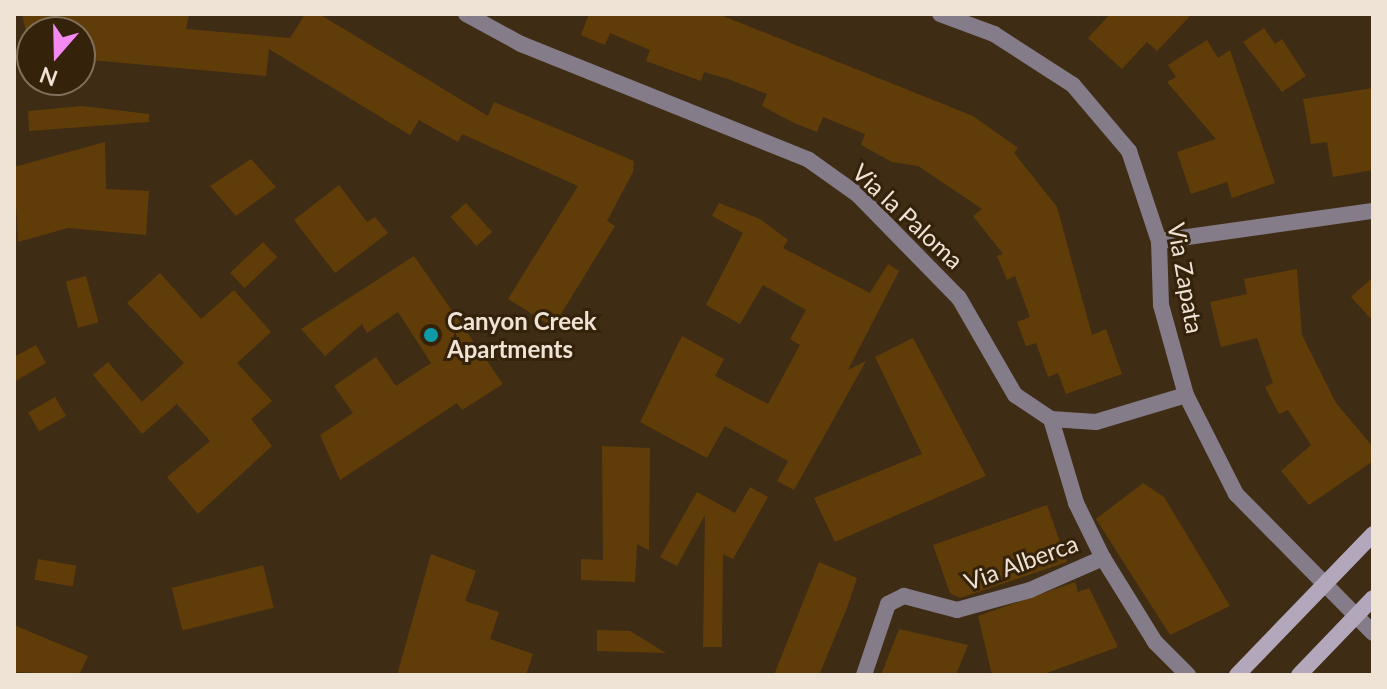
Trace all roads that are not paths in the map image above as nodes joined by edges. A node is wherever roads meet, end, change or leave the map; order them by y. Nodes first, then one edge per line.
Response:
1 (466, 14) edge
2 (940, 14) edge
3 (1373, 211) edge
4 (1159, 241) junction
5 (1186, 395) junction
6 (1051, 419) junction
7 (1373, 534) edge
8 (1103, 558) junction
9 (1319, 584) junction
10 (1373, 598) edge
11 (1354, 615) junction
12 (1373, 633) edge
13 (864, 675) edge
14 (1188, 675) edge
15 (1237, 675) edge
16 (1299, 675) edge

1 - 6 street, Via la Paloma
2 - 4 street, Via Zapata
3 - 4 street
4 - 5 street, Via Zapata
5 - 6 street, Via la Paloma
5 - 9 street, Via Zapata
6 - 8 street
7 - 9 main road
8 - 13 street, Via Alberca
8 - 14 street
9 - 11 street, Via Zapata
9 - 15 main road
10 - 11 main road
11 - 12 street, Via Zapata
11 - 16 main road

